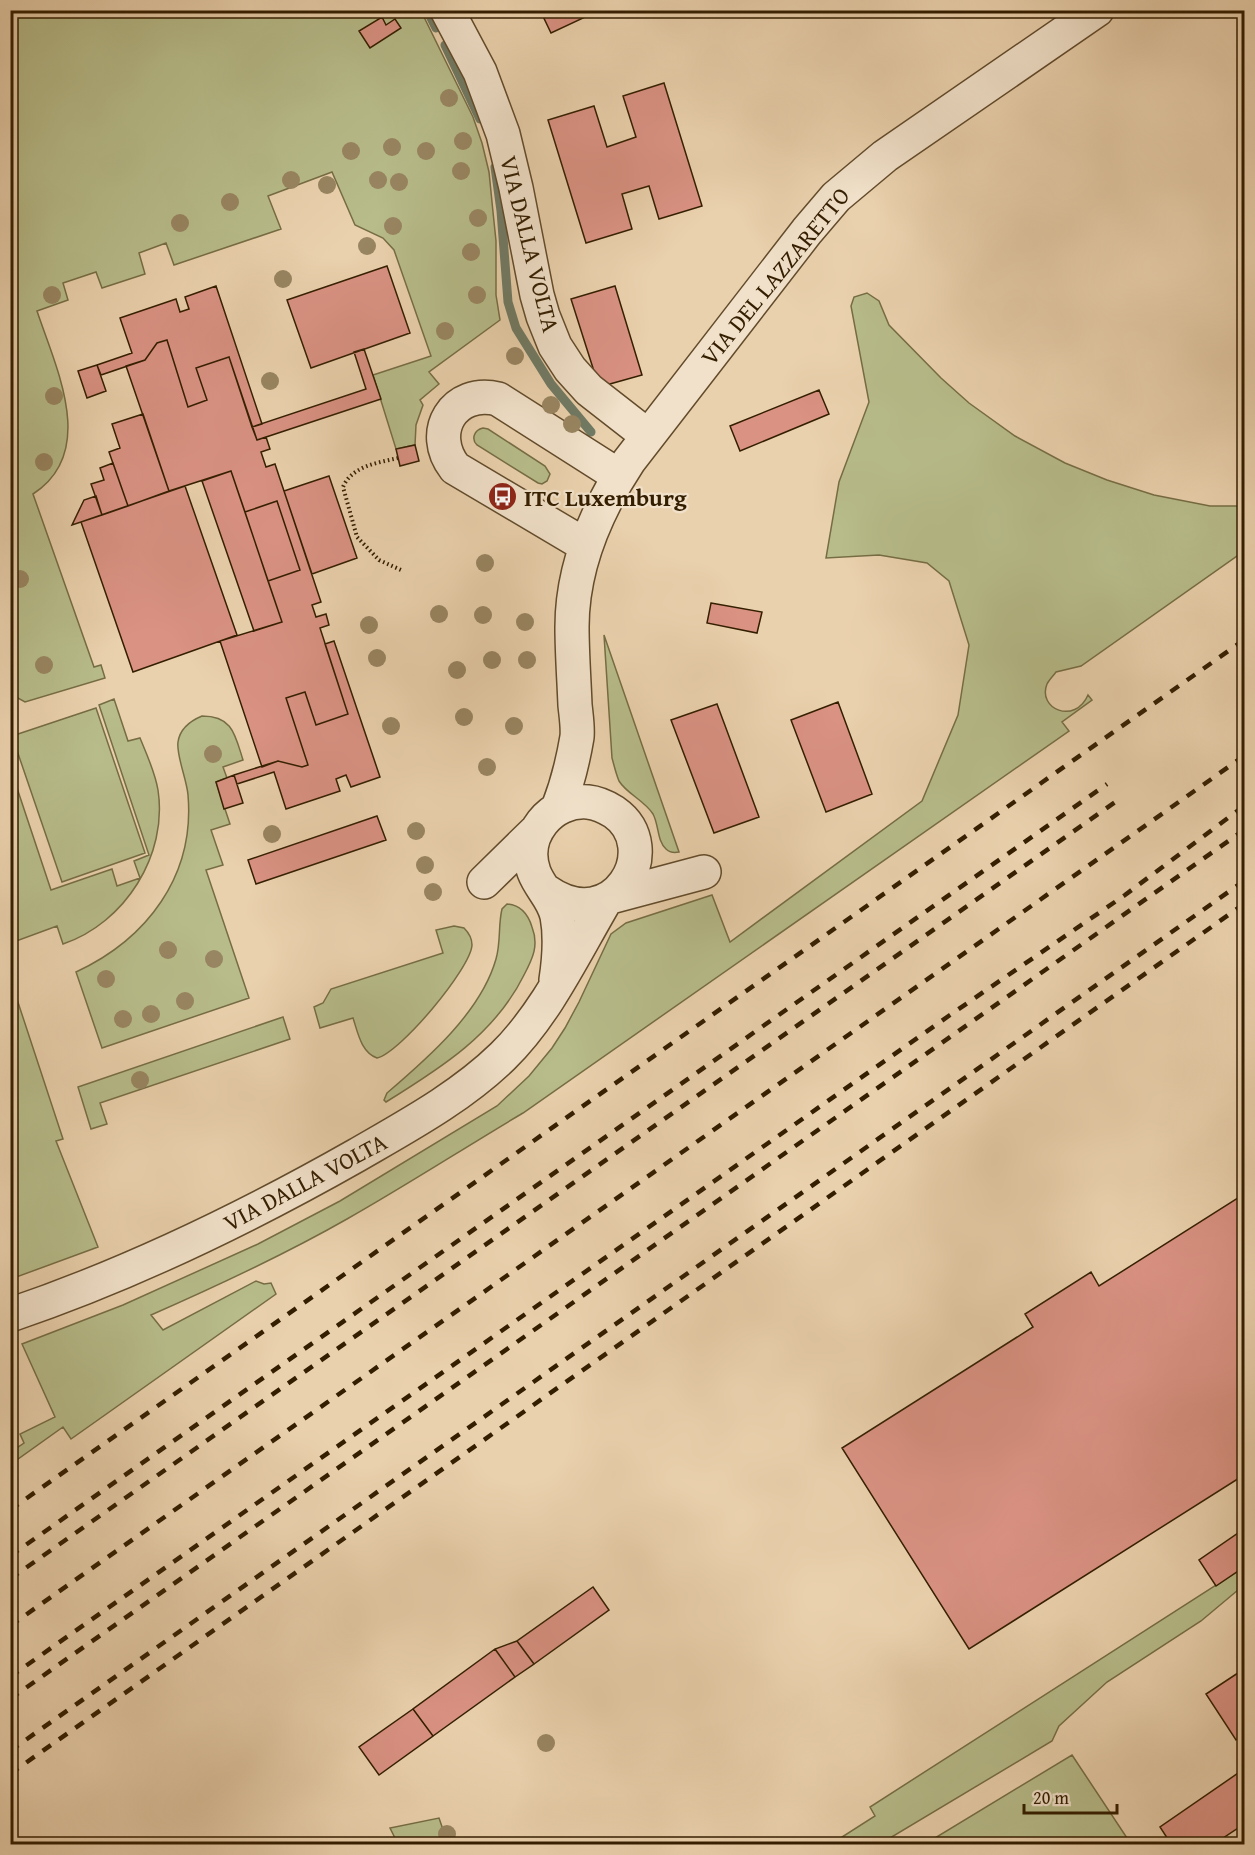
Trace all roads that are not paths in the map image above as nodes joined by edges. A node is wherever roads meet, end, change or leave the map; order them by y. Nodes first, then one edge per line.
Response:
1 (447, 10) edge
2 (1097, 10) edge
3 (648, 436) junction
4 (619, 476) junction
5 (585, 545) junction
6 (577, 735) junction
7 (606, 807) junction
8 (558, 808) junction
9 (535, 832) junction
10 (635, 855) junction
11 (542, 886) junction
12 (609, 898) junction
13 (555, 986) junction
14 (10, 1315) edge

1 - 3 street, VIA DALLA VOLTA
2 - 3 street, VIA DEL LAZZARETTO
3 - 4 street
4 - 5 street
4 - 5 street
5 - 6 street
6 - 7 street
6 - 8 street
7 - 8 street
7 - 10 street
8 - 9 street
9 - 11 street, VIA DALLA VOLTA
9 - 11 street
10 - 12 street, VIA DALLA VOLTA
10 - 12 street
11 - 12 street
11 - 13 street, VIA DALLA VOLTA
12 - 13 street, VIA DALLA VOLTA
13 - 14 street, VIA DALLA VOLTA

